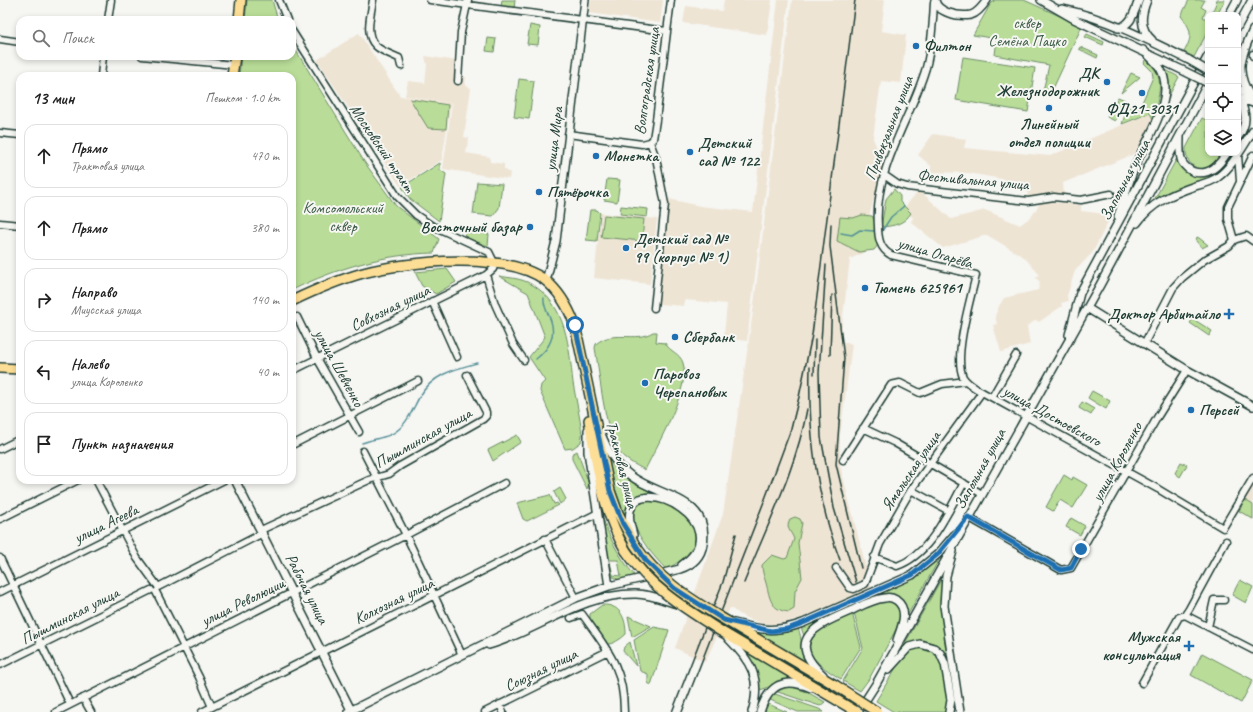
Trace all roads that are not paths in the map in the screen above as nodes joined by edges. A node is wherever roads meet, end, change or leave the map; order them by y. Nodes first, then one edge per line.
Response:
1 (111, 0) edge
2 (241, 0) edge
3 (279, 0) edge
4 (373, 0) edge
5 (430, 0) edge
6 (585, 0) edge
7 (671, 0) edge
8 (984, 0) edge
9 (987, 0) edge
10 (1041, 0) edge
11 (1139, 0) edge
12 (1147, 0) edge
13 (1237, 0) edge
14 (1252, 0) edge
15 (934, 1) edge
16 (467, 2) edge
17 (1057, 4) edge
18 (982, 8) junction
19 (1231, 12) edge
20 (109, 16) edge
21 (239, 16) edge
22 (285, 16) edge
23 (1241, 20) edge
24 (582, 21) junction
25 (1118, 28) junction
26 (1253, 30) edge
27 (666, 32) junction
28 (296, 37) edge
29 (0, 39) edge
30 (16, 41) edge
31 (1158, 45) junction
32 (1143, 50) junction
33 (103, 60) edge
34 (216, 60) edge
35 (234, 61) edge
36 (1205, 62) edge
37 (401, 66) dead end
38 (1205, 69) edge
39 (101, 72) edge
40 (233, 72) edge
41 (458, 81) dead end
42 (1205, 82) edge
43 (1207, 84) edge
44 (1241, 91) edge
45 (1241, 98) edge
46 (1252, 100) edge
47 (1241, 104) edge
48 (1253, 131) edge
49 (1241, 132) edge
50 (0, 133) edge
51 (568, 134) junction
52 (1180, 134) junction
53 (16, 135) edge
54 (650, 142) junction
55 (1241, 150) edge
56 (1253, 155) edge
57 (1225, 156) edge
58 (1237, 156) edge
59 (1238, 156) edge
60 (884, 175) junction
61 (1240, 181) junction
62 (1111, 194) dead end
63 (0, 223) edge
64 (16, 225) edge
65 (1111, 236) junction
66 (1234, 240) junction
67 (1123, 241) junction
68 (1253, 241) edge
69 (881, 247) joint
70 (495, 264) junction
71 (486, 275) junction
72 (546, 281) junction
73 (296, 298) edge
74 (432, 301) junction
75 (654, 308) dead end
76 (1087, 308) junction
77 (297, 317) dead end
78 (1067, 343) junction
79 (1144, 344) junction
80 (1016, 355) dead end
81 (457, 357) dead end
82 (317, 358) junction
83 (524, 360) dead end
84 (0, 368) edge
85 (16, 369) edge
86 (296, 369) edge
87 (1187, 370) junction
88 (467, 375) dead end
89 (418, 381) dead end
90 (966, 381) junction
91 (982, 392) junction
92 (992, 397) junction
93 (1253, 406) edge
94 (350, 415) junction
95 (1025, 416) junction
96 (592, 419) junction
97 (863, 428) junction
98 (359, 432) dead end
99 (16, 441) edge
100 (296, 443) edge
101 (0, 449) edge
102 (363, 451) dead end
103 (843, 460) dead end
104 (930, 463) junction
105 (1126, 473) junction
106 (376, 478) junction
107 (1253, 478) edge
108 (505, 483) dead end
109 (964, 483) junction
110 (70, 484) edge
111 (98, 484) edge
112 (216, 484) edge
113 (237, 484) edge
114 (911, 490) junction
115 (982, 494) junction
116 (949, 511) junction
117 (598, 513) junction
118 (0, 519) edge
119 (966, 521) junction
120 (123, 530) junction
121 (262, 531) junction
122 (406, 535) junction
123 (958, 536) junction
124 (545, 539) junction
125 (1226, 541) dead end
126 (635, 545) junction
127 (874, 557) junction
128 (0, 558) edge
129 (836, 568) dead end
130 (672, 572) junction
131 (14, 584) junction
132 (609, 586) junction
133 (155, 588) junction
134 (0, 592) edge
135 (293, 592) junction
136 (434, 595) junction
137 (576, 598) junction
138 (1224, 600) dead end
139 (678, 604) junction
140 (857, 604) junction
141 (1185, 615) junction
142 (571, 618) dead end
143 (724, 620) junction
144 (1208, 627) junction
145 (719, 630) junction
146 (42, 645) junction
147 (183, 646) junction
148 (322, 650) junction
149 (1253, 650) edge
150 (471, 651) junction
151 (608, 651) junction
152 (462, 655) junction
153 (890, 660) junction
154 (0, 665) edge
155 (1142, 683) dead end
156 (876, 684) junction
157 (835, 685) junction
158 (830, 695) junction
159 (83, 698) junction
160 (70, 704) junction
161 (500, 704) junction
162 (212, 707) junction
163 (350, 711) edge
164 (56, 712) edge
165 (91, 712) edge
166 (202, 712) edge
167 (485, 712) edge
168 (503, 712) edge
169 (624, 712) edge
170 (752, 712) edge
171 (760, 712) edge
172 (857, 712) edge
173 (877, 712) edge
174 (949, 712) edge
175 (960, 712) edge

1 - 20 street
2 - 21 main road
3 - 22 street
4 - 37 street
5 - 16 street
6 - 24 street, улица Мира
7 - 27 street, Волгоградская улица
8 - 18 street
9 - 18 street
10 - 17 street
11 - 25 street
12 - 31 street
13 - 19 street
14 - 23 street
15 - 18 street
15 - 60 street, Привокзальная улица
16 - 24 street
16 - 41 street
17 - 25 street
17 - 32 street
24 - 27 street
24 - 51 street, улица Мира
25 - 31 street
26 - 46 street
27 - 54 street, Волгоградская улица
28 - 70 street, Московский тракт
29 - 30 street
31 - 38 street, bridge
32 - 42 street, bridge
32 - 65 street
33 - 39 street
34 - 35 street
35 - 40 main road
36 - 65 street, Запольная улица
43 - 52 street, Запольная улица
44 - 46 street
45 - 46 street
47 - 49 street
48 - 55 street
50 - 53 street
51 - 54 street
51 - 72 street, улица Мира
52 - 57 street
52 - 67 street, Запольная улица
54 - 75 street, Волгоградская улица
56 - 61 street
58 - 67 street
59 - 61 street
60 - 62 street, Фестивальная улица
60 - 69 street, Привокзальная улица
61 - 66 street
63 - 64 street
65 - 78 street, Запольная улица
66 - 68 street
66 - 79 street
67 - 76 street, Запольная улица
69 - 90 street, улица Огарёва
70 - 71 street, Совхозная улица
70 - 72 main road, Трактовая улица
70 - 73 main road, Трактовая улица
71 - 74 street, Совхозная улица
71 - 83 street
72 - 96 main road, Трактовая улица
74 - 81 street
74 - 82 street, Совхозная улица
76 - 78 street, Запольная улица
76 - 79 street
77 - 82 street, улица Шевченко
78 - 95 street, Запольная улица
79 - 87 street
80 - 92 street
82 - 86 street, Совхозная улица
82 - 94 street, улица Шевченко
84 - 85 main road
87 - 93 street
87 - 105 street, улица Короленко
88 - 106 street, Пышминская улица
89 - 94 street
90 - 91 street, улица Достоевского
90 - 97 street
91 - 92 street, улица Достоевского
91 - 104 street, Ямальская улица
92 - 95 street, улица Достоевского
94 - 98 street, улица Шевченко
94 - 100 street
95 - 105 street, улица Достоевского
95 - 115 street, Запольная улица
96 - 117 street
96 - 126 main road, Трактовая улица
96 - 130 street
96 - 139 main road, Трактовая улица, bridge
97 - 103 street
97 - 104 street
99 - 101 street
102 - 106 street
104 - 109 street
104 - 114 street, Ямальская улица
105 - 107 street, улица Достоевского
105 - 119 street, улица Короленко
106 - 121 street, Пышминская улица
106 - 122 street
108 - 122 street, улица Революции
109 - 115 street
109 - 116 street
110 - 118 street
111 - 120 street
112 - 120 street, улица Агеева
113 - 121 street, Рабочая улица
114 - 116 street
114 - 127 street, Ямальская улица
115 - 119 street, Запольная улица
116 - 127 street
117 - 124 street, Колхозная улица
117 - 132 street
119 - 123 street, Запольная улица
119 - 140 street
120 - 131 street, улица Агеева
120 - 133 street
121 - 133 street, Пышминская улица
121 - 135 street, Рабочая улица
122 - 135 street, улица Революции
122 - 136 street
123 - 153 street, Запольная улица
123 - 175 street
124 - 136 street, Колхозная улица
124 - 137 street
125 - 141 street
126 - 130 street
126 - 143 main road, Трактовая улица, bridge
127 - 129 street, Ямальская улица
128 - 131 street
130 - 132 street
131 - 134 street, улица Агеева
131 - 146 street
132 - 137 street
133 - 146 street, Пышминская улица
133 - 147 street
135 - 147 street, улица Революции
135 - 148 street, Рабочая улица
136 - 148 street, Колхозная улица
136 - 152 street
137 - 150 street
138 - 144 street
139 - 145 main road, Трактовая улица, bridge
139 - 150 street
140 - 143 street
140 - 153 street
140 - 157 street
141 - 144 street
141 - 155 street
142 - 151 street
143 - 157 main road, Трактовая улица
144 - 149 street
145 - 158 main road, Трактовая улица
145 - 170 street
146 - 154 street, Пышминская улица
146 - 160 street
147 - 159 street, улица Революции
147 - 162 street
148 - 162 street, Колхозная улица
148 - 163 street, Рабочая улица
150 - 152 street
151 - 161 street, Союзная улица
151 - 169 street
152 - 163 street
153 - 156 street, Запольная улица
156 - 172 street, Запольная улица
156 - 174 street
157 - 173 main road, Трактовая улица, bridge
158 - 171 street
158 - 172 main road, Трактовая улица
159 - 160 street, улица Революции
159 - 165 street
160 - 164 street, улица Революции
161 - 167 street, Союзная улица
161 - 168 street
162 - 166 street, Колхозная улица

